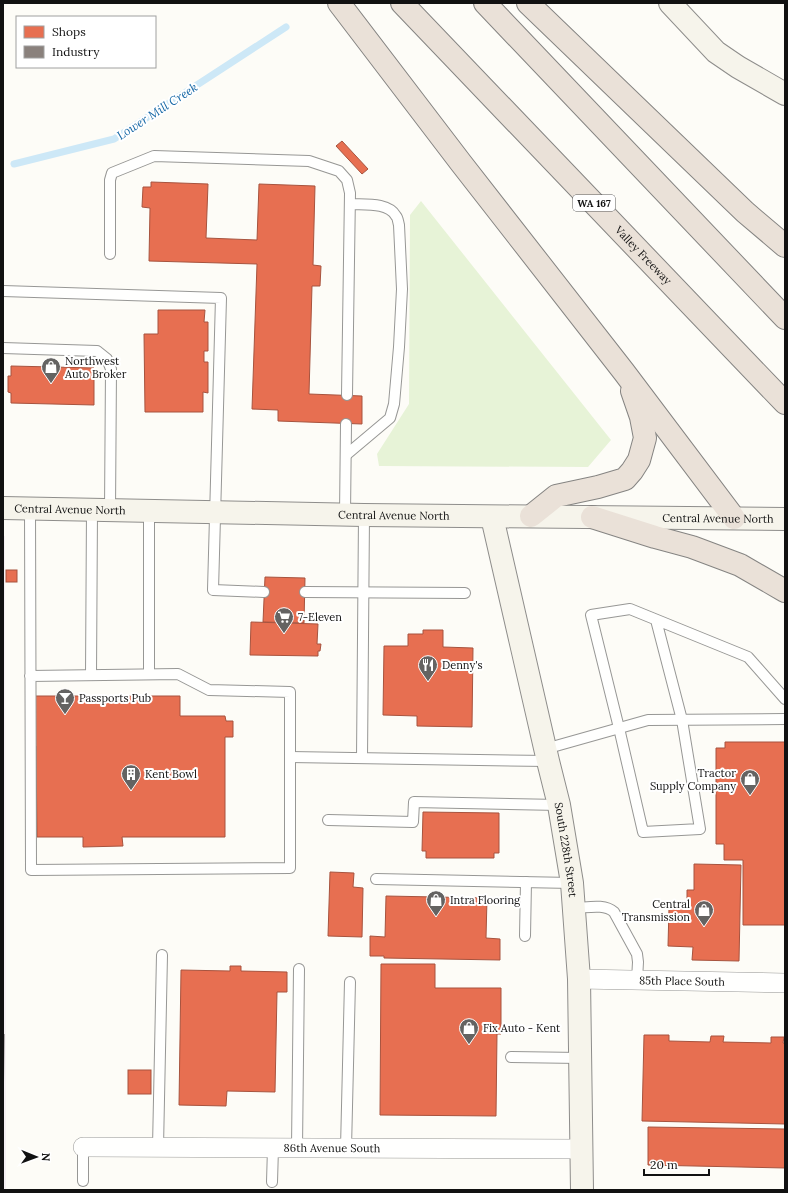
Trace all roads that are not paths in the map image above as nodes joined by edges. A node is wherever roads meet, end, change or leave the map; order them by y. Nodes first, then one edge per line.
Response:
1 (339, 3) edge
2 (402, 3) edge
3 (485, 3) edge
4 (528, 3) edge
5 (670, 3) edge
6 (785, 94) edge
7 (350, 204) junction
8 (785, 246) edge
9 (110, 254) dead end
10 (3, 291) edge
11 (785, 318) edge
12 (3, 348) edge
13 (624, 372) junction
14 (347, 395) dead end
15 (785, 403) edge
16 (346, 424) dead end
17 (346, 455) junction
18 (3, 508) edge
19 (30, 508) junction
20 (101, 510) junction
21 (149, 511) junction
22 (215, 512) junction
23 (355, 515) junction
24 (531, 516) junction
25 (492, 517) junction
26 (592, 517) junction
27 (734, 518) junction
28 (785, 519) edge
29 (785, 591) edge
30 (264, 592) dead end
31 (305, 592) dead end
32 (363, 592) junction
33 (465, 593) dead end
34 (656, 620) junction
35 (149, 674) junction
36 (91, 675) junction
37 (30, 676) junction
38 (785, 699) edge
39 (785, 719) edge
40 (682, 720) junction
41 (619, 728) junction
42 (547, 755) junction
43 (290, 757) junction
44 (362, 758) junction
45 (560, 805) junction
46 (328, 820) dead end
47 (376, 879) dead end
48 (526, 882) junction
49 (572, 883) junction
50 (574, 908) junction
51 (525, 936) dead end
52 (162, 955) dead end
53 (299, 969) dead end
54 (579, 979) junction
55 (637, 980) junction
56 (350, 982) dead end
57 (785, 983) edge
58 (511, 1057) dead end
59 (580, 1058) junction
60 (83, 1147) joint
61 (158, 1147) junction
62 (273, 1148) junction
63 (297, 1148) junction
64 (346, 1148) junction
65 (582, 1149) junction
66 (83, 1181) dead end
67 (272, 1182) dead end
68 (582, 1190) edge

1 - 13 highway
2 - 15 highway, Valley Freeway / WA 167
3 - 11 highway
4 - 8 highway
5 - 6 main road
7 - 9 lane
7 - 14 lane
7 - 17 lane
10 - 22 lane
12 - 20 lane
13 - 24 highway
13 - 27 highway
16 - 17 lane
17 - 23 lane
18 - 19 main road, Central Avenue North
19 - 20 main road, Central Avenue North
19 - 37 lane
20 - 21 main road, Central Avenue North
20 - 36 lane
21 - 22 main road, Central Avenue North
21 - 35 lane
22 - 23 main road, Central Avenue North
22 - 30 lane
23 - 25 main road, Central Avenue North
23 - 32 lane
24 - 25 main road, Central Avenue North
24 - 26 main road, Central Avenue North
25 - 42 main road, South 228th Street
26 - 27 main road, Central Avenue North
26 - 29 highway
27 - 28 main road, Central Avenue North
31 - 32 lane
32 - 33 lane
32 - 44 lane
34 - 38 lane
34 - 40 lane
34 - 41 lane
35 - 36 lane
35 - 43 lane
36 - 37 lane
37 - 43 lane
39 - 40 lane
40 - 41 lane
40 - 41 lane
41 - 42 lane
42 - 44 lane
42 - 45 main road, South 228th Street
43 - 44 lane
45 - 46 lane
45 - 49 main road, South 228th Street
47 - 48 lane
48 - 49 lane
48 - 51 lane
49 - 50 main road, South 228th Street
50 - 54 main road, South 228th Street
50 - 55 lane
52 - 61 lane
53 - 63 lane
54 - 55 street, 85th Place South
54 - 59 main road, South 228th Street
55 - 57 street, 85th Place South
56 - 64 lane
58 - 59 lane
59 - 65 main road, South 228th Street
60 - 61 street, 86th Avenue South
60 - 66 lane
61 - 62 street, 86th Avenue South
62 - 63 street, 86th Avenue South
62 - 67 lane
63 - 64 street, 86th Avenue South
64 - 65 street, 86th Avenue South
65 - 68 main road, South 228th Street

